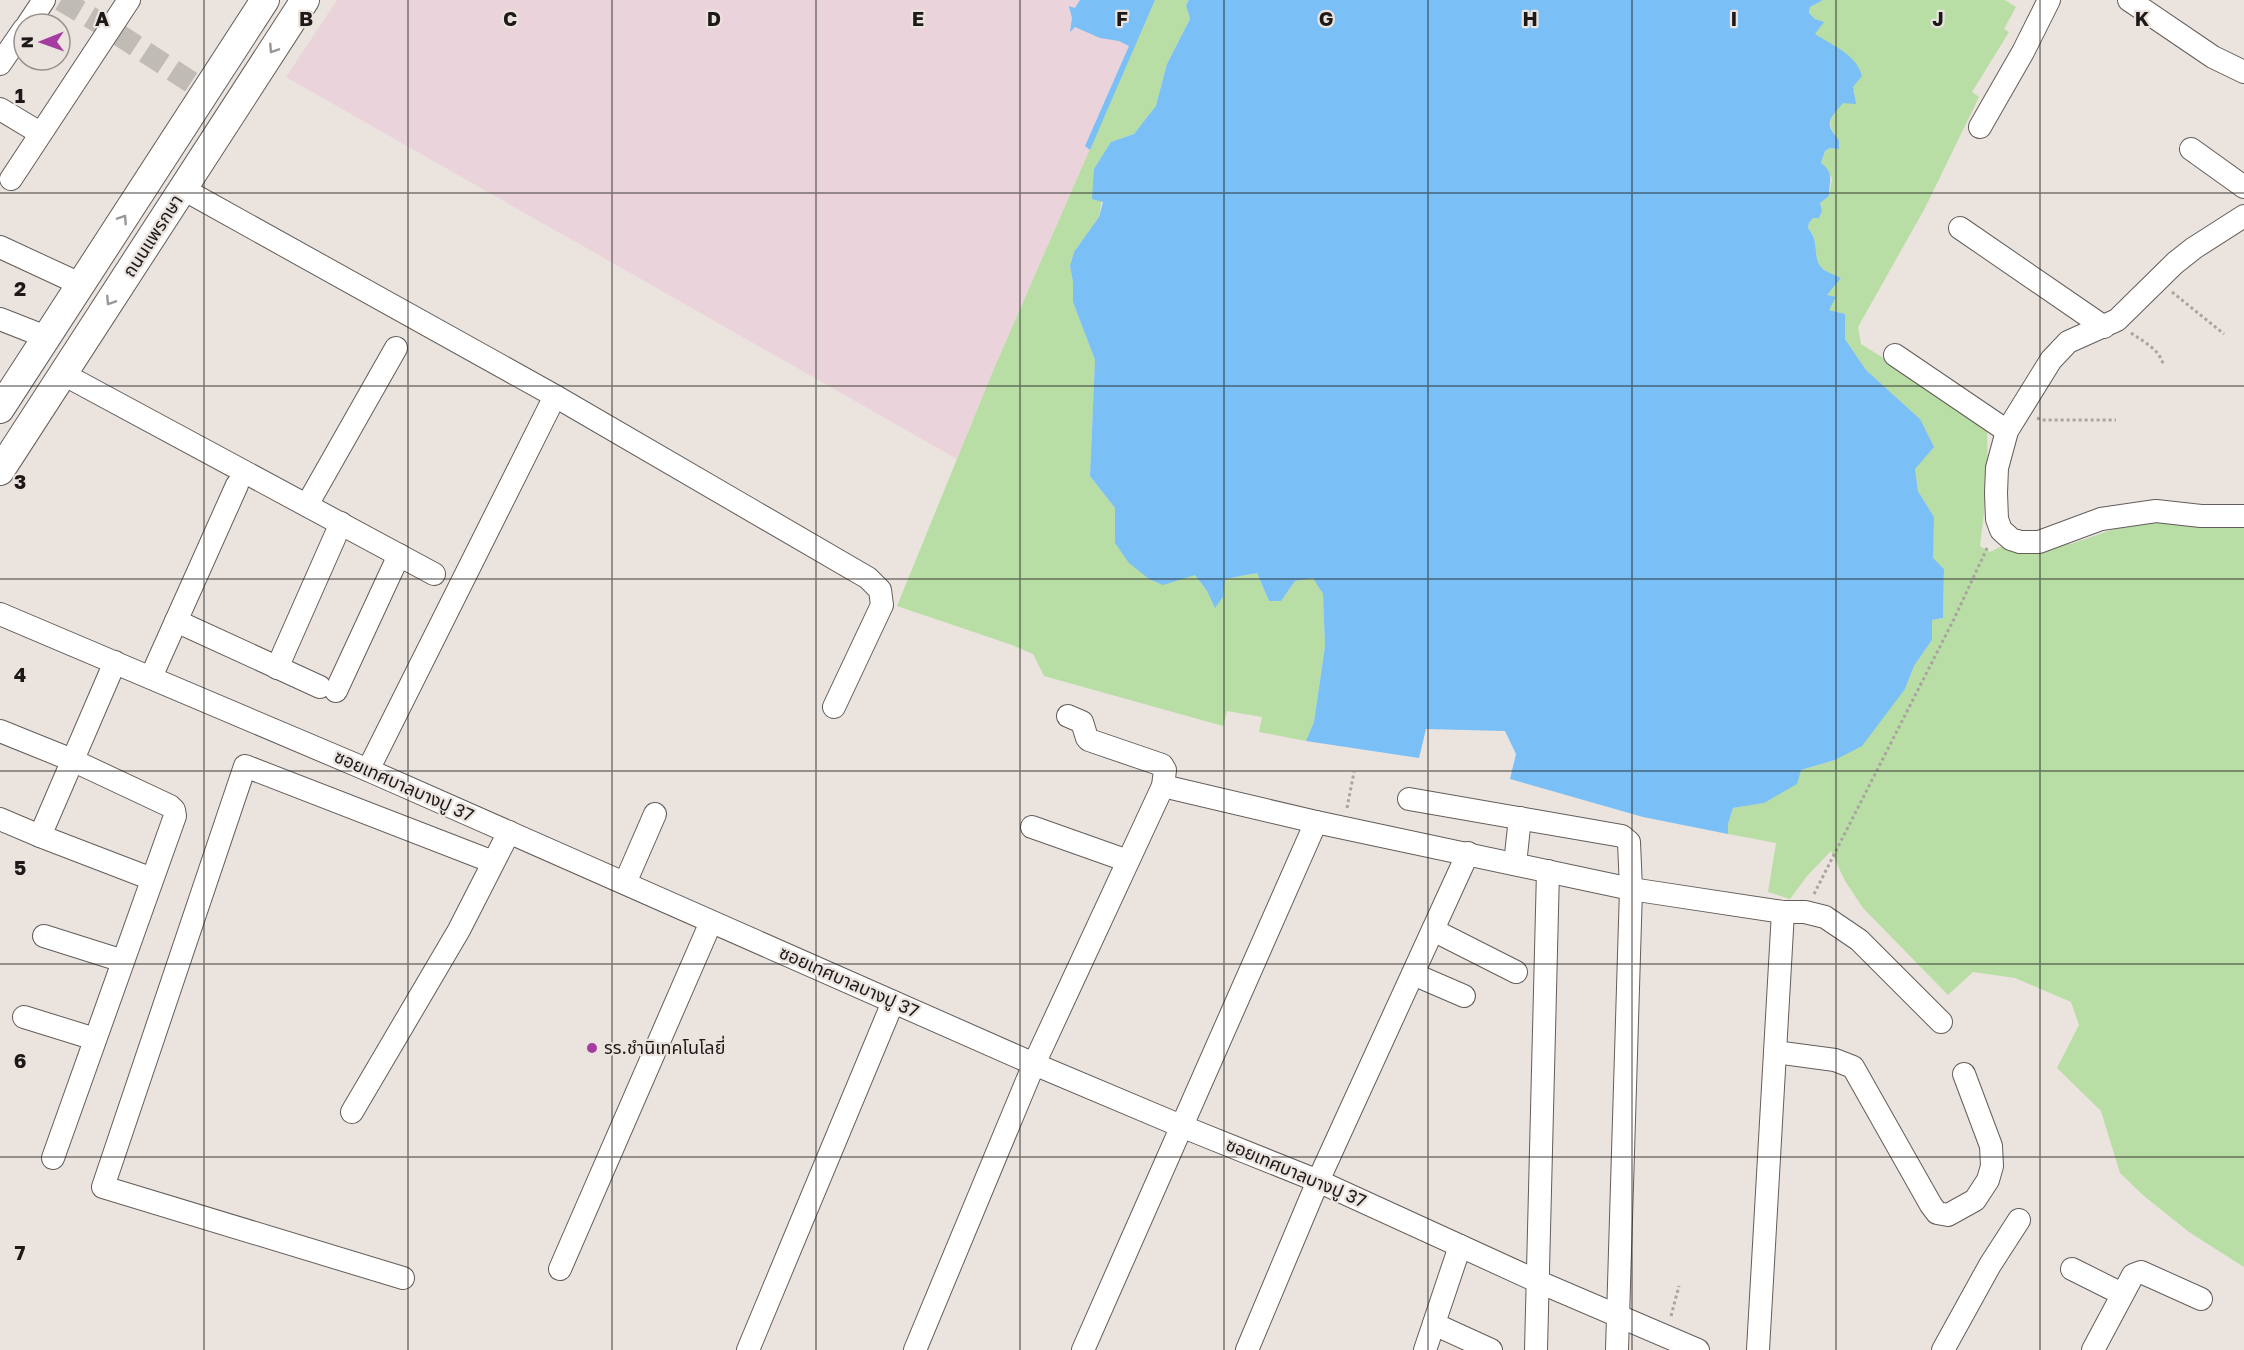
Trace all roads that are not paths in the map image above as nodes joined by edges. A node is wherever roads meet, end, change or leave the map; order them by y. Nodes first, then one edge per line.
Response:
1 (129, 0) edge
2 (265, 0) edge
3 (305, 0) edge
4 (2049, 0) edge
5 (2129, 0) edge
6 (12, 46) edge
7 (0, 64) edge
8 (2244, 72) edge
9 (0, 109) edge
10 (1980, 128) dead end
11 (40, 133) junction
12 (2191, 149) dead end
13 (11, 179) dead end
14 (2244, 187) edge
15 (183, 189) junction
16 (2244, 216) edge
17 (1960, 228) dead end
18 (0, 247) edge
19 (80, 285) junction
20 (0, 319) edge
21 (2109, 324) junction
22 (46, 337) junction
23 (396, 348) dead end
24 (1895, 355) dead end
25 (63, 374) junction
26 (555, 396) junction
27 (0, 409) edge
28 (2007, 430) junction
29 (0, 471) edge
30 (237, 485) dead end
31 (307, 505) junction
32 (2244, 516) edge
33 (340, 523) junction
34 (399, 555) junction
35 (434, 574) dead end
36 (0, 614) edge
37 (176, 621) junction
38 (115, 662) junction
39 (278, 668) junction
40 (151, 677) junction
41 (834, 707) dead end
42 (1068, 716) dead end
43 (0, 731) edge
44 (72, 760) junction
45 (368, 770) junction
46 (1163, 786) junction
47 (1409, 799) dead end
48 (655, 814) dead end
49 (1520, 818) junction
50 (0, 819) edge
51 (1316, 822) junction
52 (1032, 827) dead end
53 (509, 832) junction
54 (40, 836) junction
55 (1468, 853) junction
56 (1128, 861) junction
57 (493, 862) junction
58 (1515, 864) junction
59 (1548, 871) junction
60 (152, 879) junction
61 (625, 883) junction
62 (1631, 889) junction
63 (1794, 912) junction
64 (711, 922) junction
65 (1433, 930) junction
66 (44, 936) dead end
67 (123, 961) junction
68 (1516, 972) dead end
69 (1413, 974) junction
70 (1464, 996) dead end
71 (893, 1002) junction
72 (24, 1017) dead end
73 (1941, 1022) dead end
74 (95, 1040) junction
75 (1775, 1052) junction
76 (1034, 1064) junction
77 (1964, 1074) dead end
78 (352, 1112) dead end
79 (1181, 1126) junction
80 (53, 1158) dead end
81 (1318, 1181) junction
82 (2019, 1220) dead end
83 (1460, 1246) junction
84 (560, 1269) dead end
85 (2072, 1269) dead end
86 (403, 1278) dead end
87 (1539, 1281) junction
88 (2122, 1294) junction
89 (2201, 1299) dead end
90 (1618, 1315) junction
91 (1434, 1324) junction
92 (748, 1350) edge
93 (915, 1350) edge
94 (1083, 1350) edge
95 (1247, 1350) edge
96 (1425, 1350) edge
97 (1491, 1350) edge
98 (1536, 1350) edge
99 (1617, 1350) edge
100 (1698, 1350) edge
101 (1758, 1350) edge
102 (1943, 1350) edge
103 (2093, 1350) edge

1 - 11 street
19 -> 2 main road, ถนนแพรกษา
3 -> 15 main road, ถนนแพรกษา
4 - 10 street
5 - 8 street
6 - 7 street
9 - 11 street
11 - 13 street
12 - 14 street
15 -> 25 main road, ถนนแพรกษา
15 - 26 street
16 - 21 street
17 - 21 street
18 - 19 street
19 - 22 main road, ถนนแพรกษา
20 - 22 street
21 - 28 street
22 - 27 main road, ถนนแพรกษา
23 - 31 street
24 - 28 street
25 - 29 main road, ถนนแพรกษา
25 - 31 street
26 - 41 street
26 - 45 street
28 - 32 street
30 - 37 street
31 - 33 street
33 - 34 street
33 - 39 street
34 - 35 street
34 - 39 street
36 - 38 street, ซอยเทศบาลบางปู 37
37 - 39 street
37 - 40 street
38 - 40 street, ซอยเทศบาลบางปู 37
38 - 44 street
40 - 45 street, ซอยเทศบาลบางปู 37
42 - 46 street
43 - 44 street
44 - 54 street
44 - 60 street
45 - 53 street, ซอยเทศบาลบางปู 37
46 - 51 street
46 - 56 street
47 - 49 street
48 - 61 street
49 - 58 street
49 - 62 street
50 - 54 street
51 - 55 street
51 - 79 street
52 - 56 street
53 - 57 street
53 - 61 street, ซอยเทศบาลบางปู 37
54 - 60 street
55 - 58 street
55 - 65 street
56 - 76 street
57 - 78 street
57 - 86 street
58 - 59 street
59 - 62 street
59 - 87 street
60 - 67 street
61 - 64 street, ซอยเทศบาลบางปู 37
62 - 63 street
62 - 90 street
63 - 73 street
63 - 75 street
64 - 71 street, ซอยเทศบาลบางปู 37
64 - 84 street
65 - 68 street
65 - 69 street
66 - 67 street
67 - 74 street
69 - 70 street
69 - 81 street
71 - 76 street, ซอยเทศบาลบางปู 37
71 - 92 street
72 - 74 street
74 - 80 street
75 - 77 street
75 - 101 street
76 - 79 street, ซอยเทศบาลบางปู 37
76 - 93 street
79 - 81 street, ซอยเทศบาลบางปู 37
79 - 94 street
81 - 83 street, ซอยเทศบาลบางปู 37
81 - 95 street
82 - 102 street
83 - 87 street, ซอยเทศบาลบางปู 37
83 - 91 street
85 - 88 street
87 - 90 street, ซอยเทศบาลบางปู 37
87 - 98 street
88 - 89 street
88 - 103 street
90 - 99 street
90 - 100 street, ซอยเทศบาลบางปู 37
91 - 96 street
91 - 97 street

